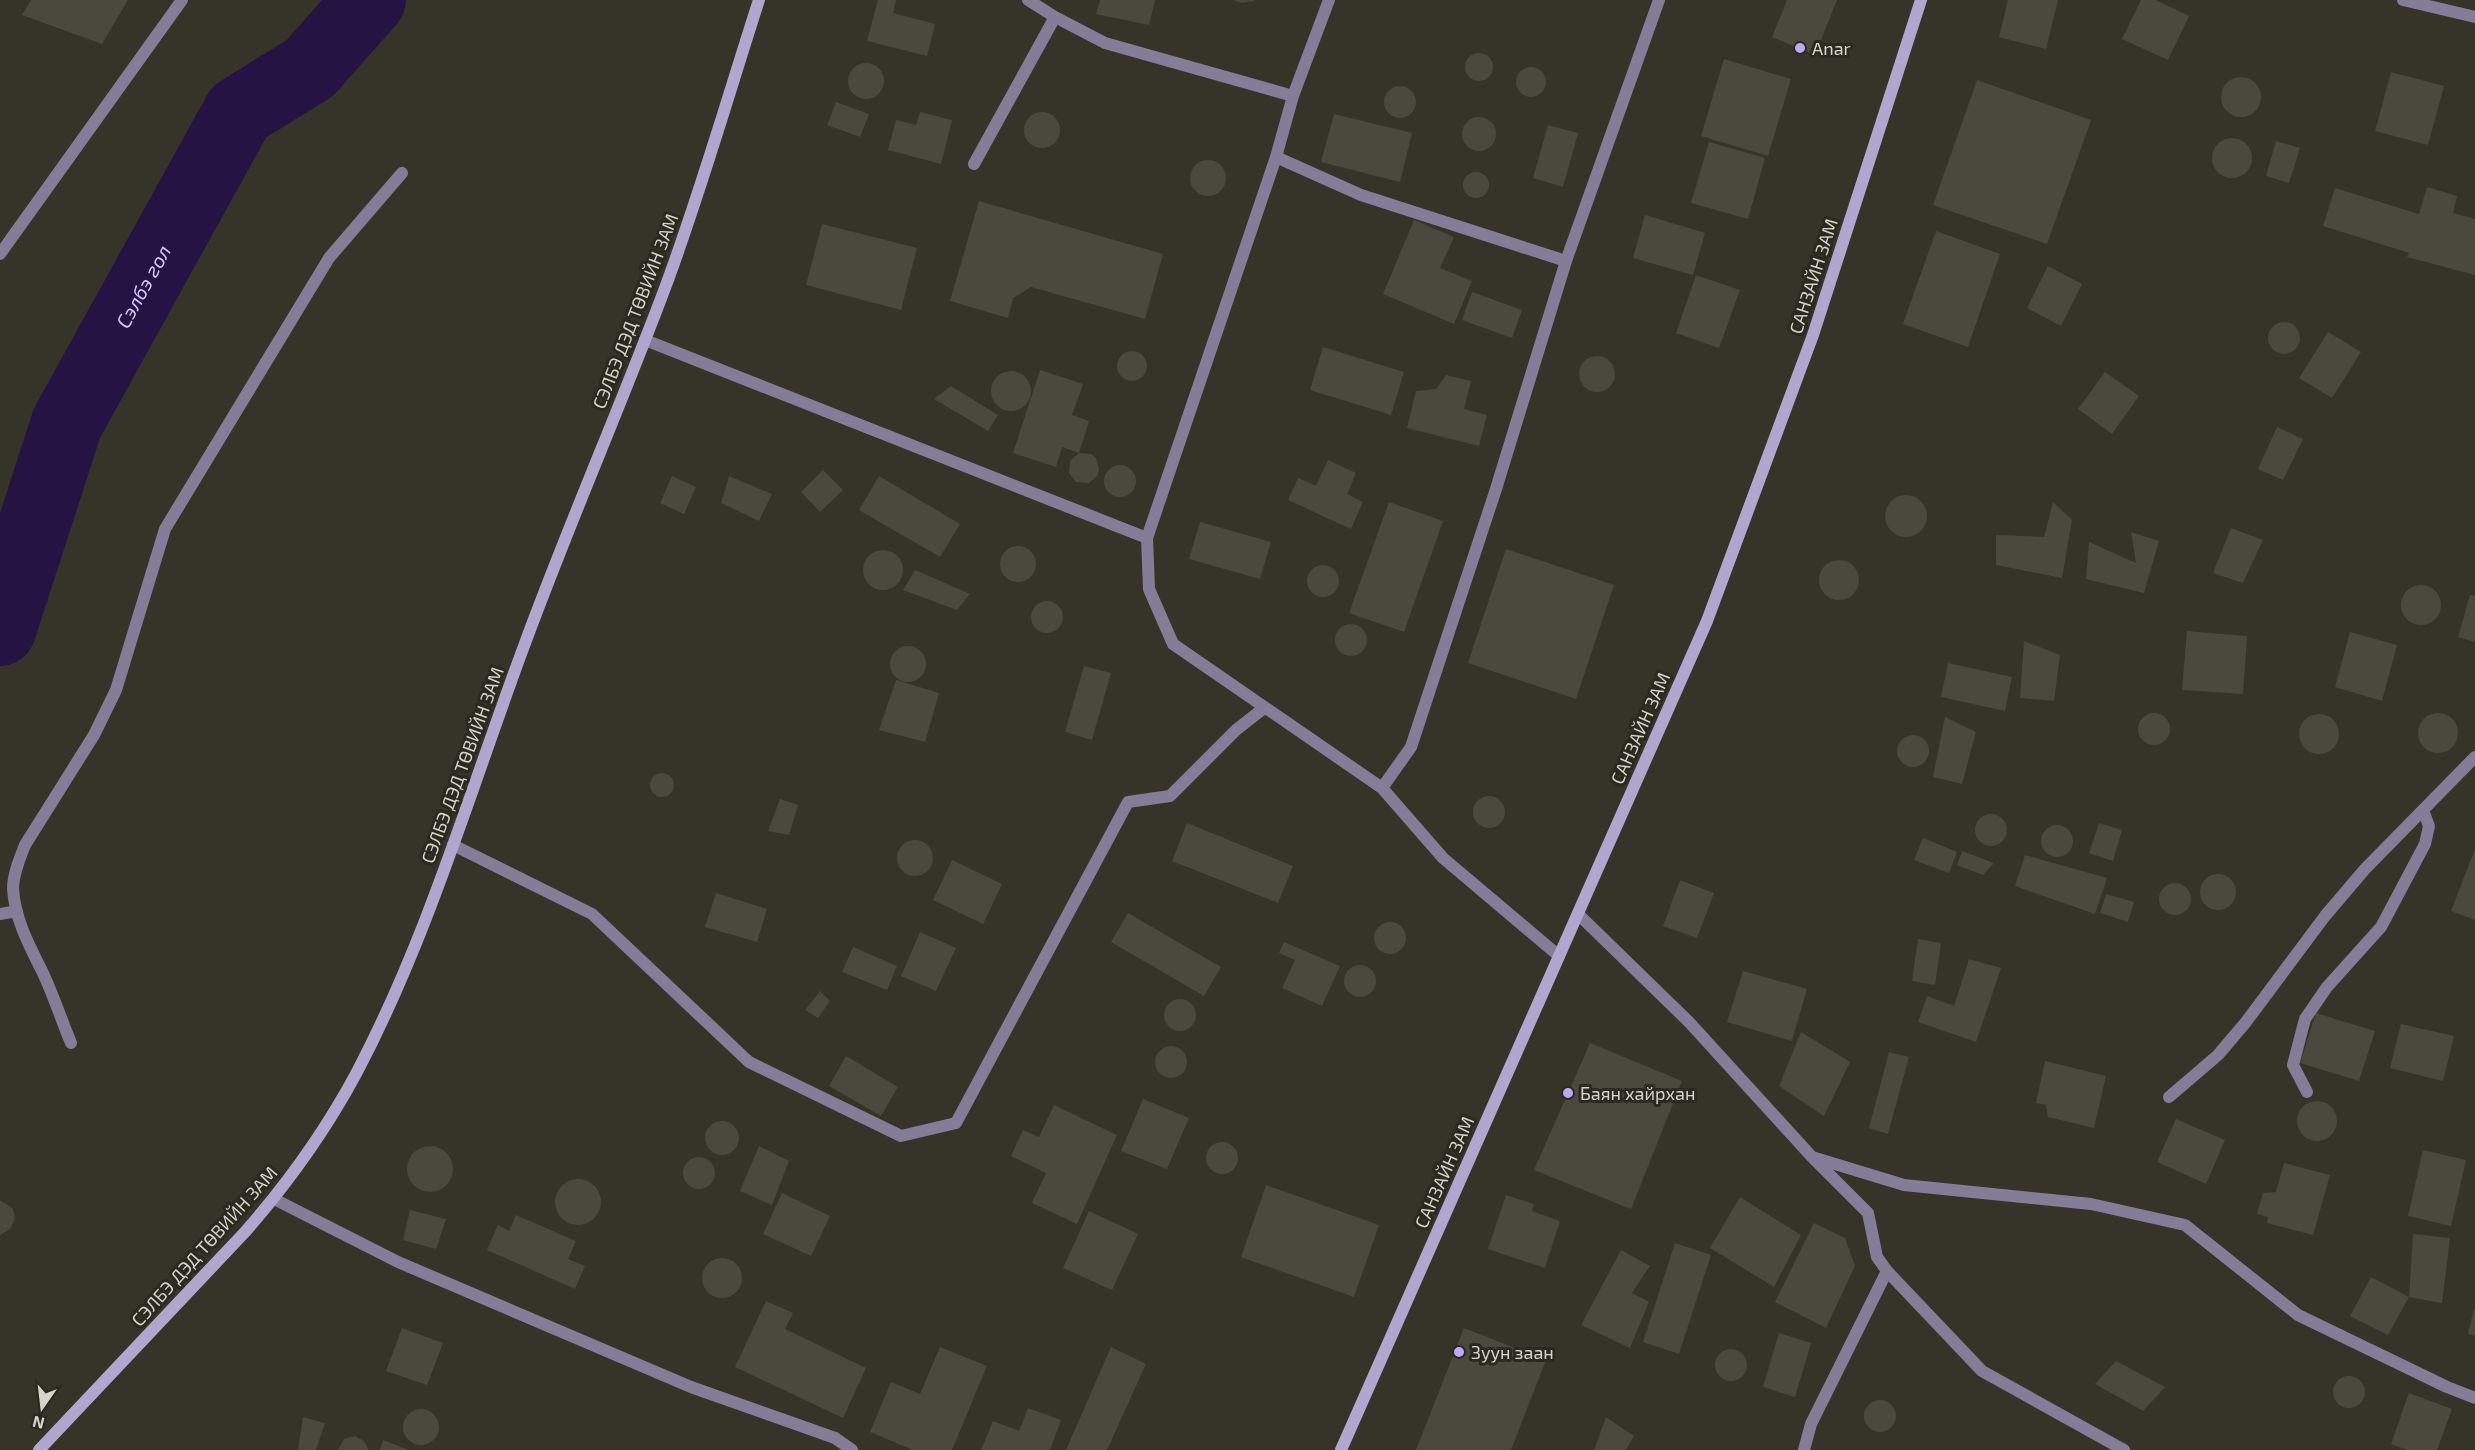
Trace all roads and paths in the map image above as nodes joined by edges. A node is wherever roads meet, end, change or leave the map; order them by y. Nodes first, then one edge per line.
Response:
1 (182, 0) edge
2 (759, 0) edge
3 (1028, 0) edge
4 (1329, 0) edge
5 (1659, 0) edge
6 (1921, 0) edge
7 (2403, 0) edge
8 (1055, 17) junction
9 (2475, 17) edge
10 (1293, 96) junction
11 (1276, 157) junction
12 (974, 164) dead end
13 (402, 173) dead end
14 (0, 254) edge
15 (1566, 261) junction
16 (645, 340) junction
17 (1147, 538) junction
18 (1264, 708) junction
19 (2475, 757) edge
20 (1382, 788) junction
21 (2423, 810) junction
22 (453, 845) junction
23 (17, 911) junction
24 (0, 914) edge
25 (1578, 914) junction
26 (1559, 956) junction
27 (71, 1043) dead end
28 (2307, 1092) dead end
29 (2169, 1097) dead end
30 (1812, 1157) junction
31 (274, 1198) junction
32 (1887, 1271) junction
33 (2475, 1398) edge
34 (39, 1450) edge
35 (852, 1450) edge
36 (1341, 1450) edge
37 (1804, 1450) edge
38 (2124, 1450) edge

1 - 14 street
2 - 16 street, СЭЛБЭ ДЭД ТӨВИЙН ЗАМ
3 - 8 street
4 - 10 street
5 - 15 street
6 - 25 street, САНЗАЙН ЗАМ
7 - 9 street
8 - 10 street
8 - 12 street
10 - 11 street
11 - 15 street
11 - 17 street
13 - 23 street
15 - 20 street
16 - 17 street
16 - 22 street, СЭЛБЭ ДЭД ТӨВИЙН ЗАМ
17 - 18 street
18 - 20 street
18 - 22 street
19 - 21 street
20 - 26 street
21 - 28 street
21 - 29 street
22 - 31 street, СЭЛБЭ ДЭД ТӨВИЙН ЗАМ
23 - 24 street
23 - 27 street
25 - 26 street, САНЗАЙН ЗАМ
25 - 30 street
26 - 36 street, САНЗАЙН ЗАМ
30 - 32 street
30 - 33 street
31 - 34 street, СЭЛБЭ ДЭД ТӨВИЙН ЗАМ
31 - 35 street
32 - 37 street
32 - 38 street

